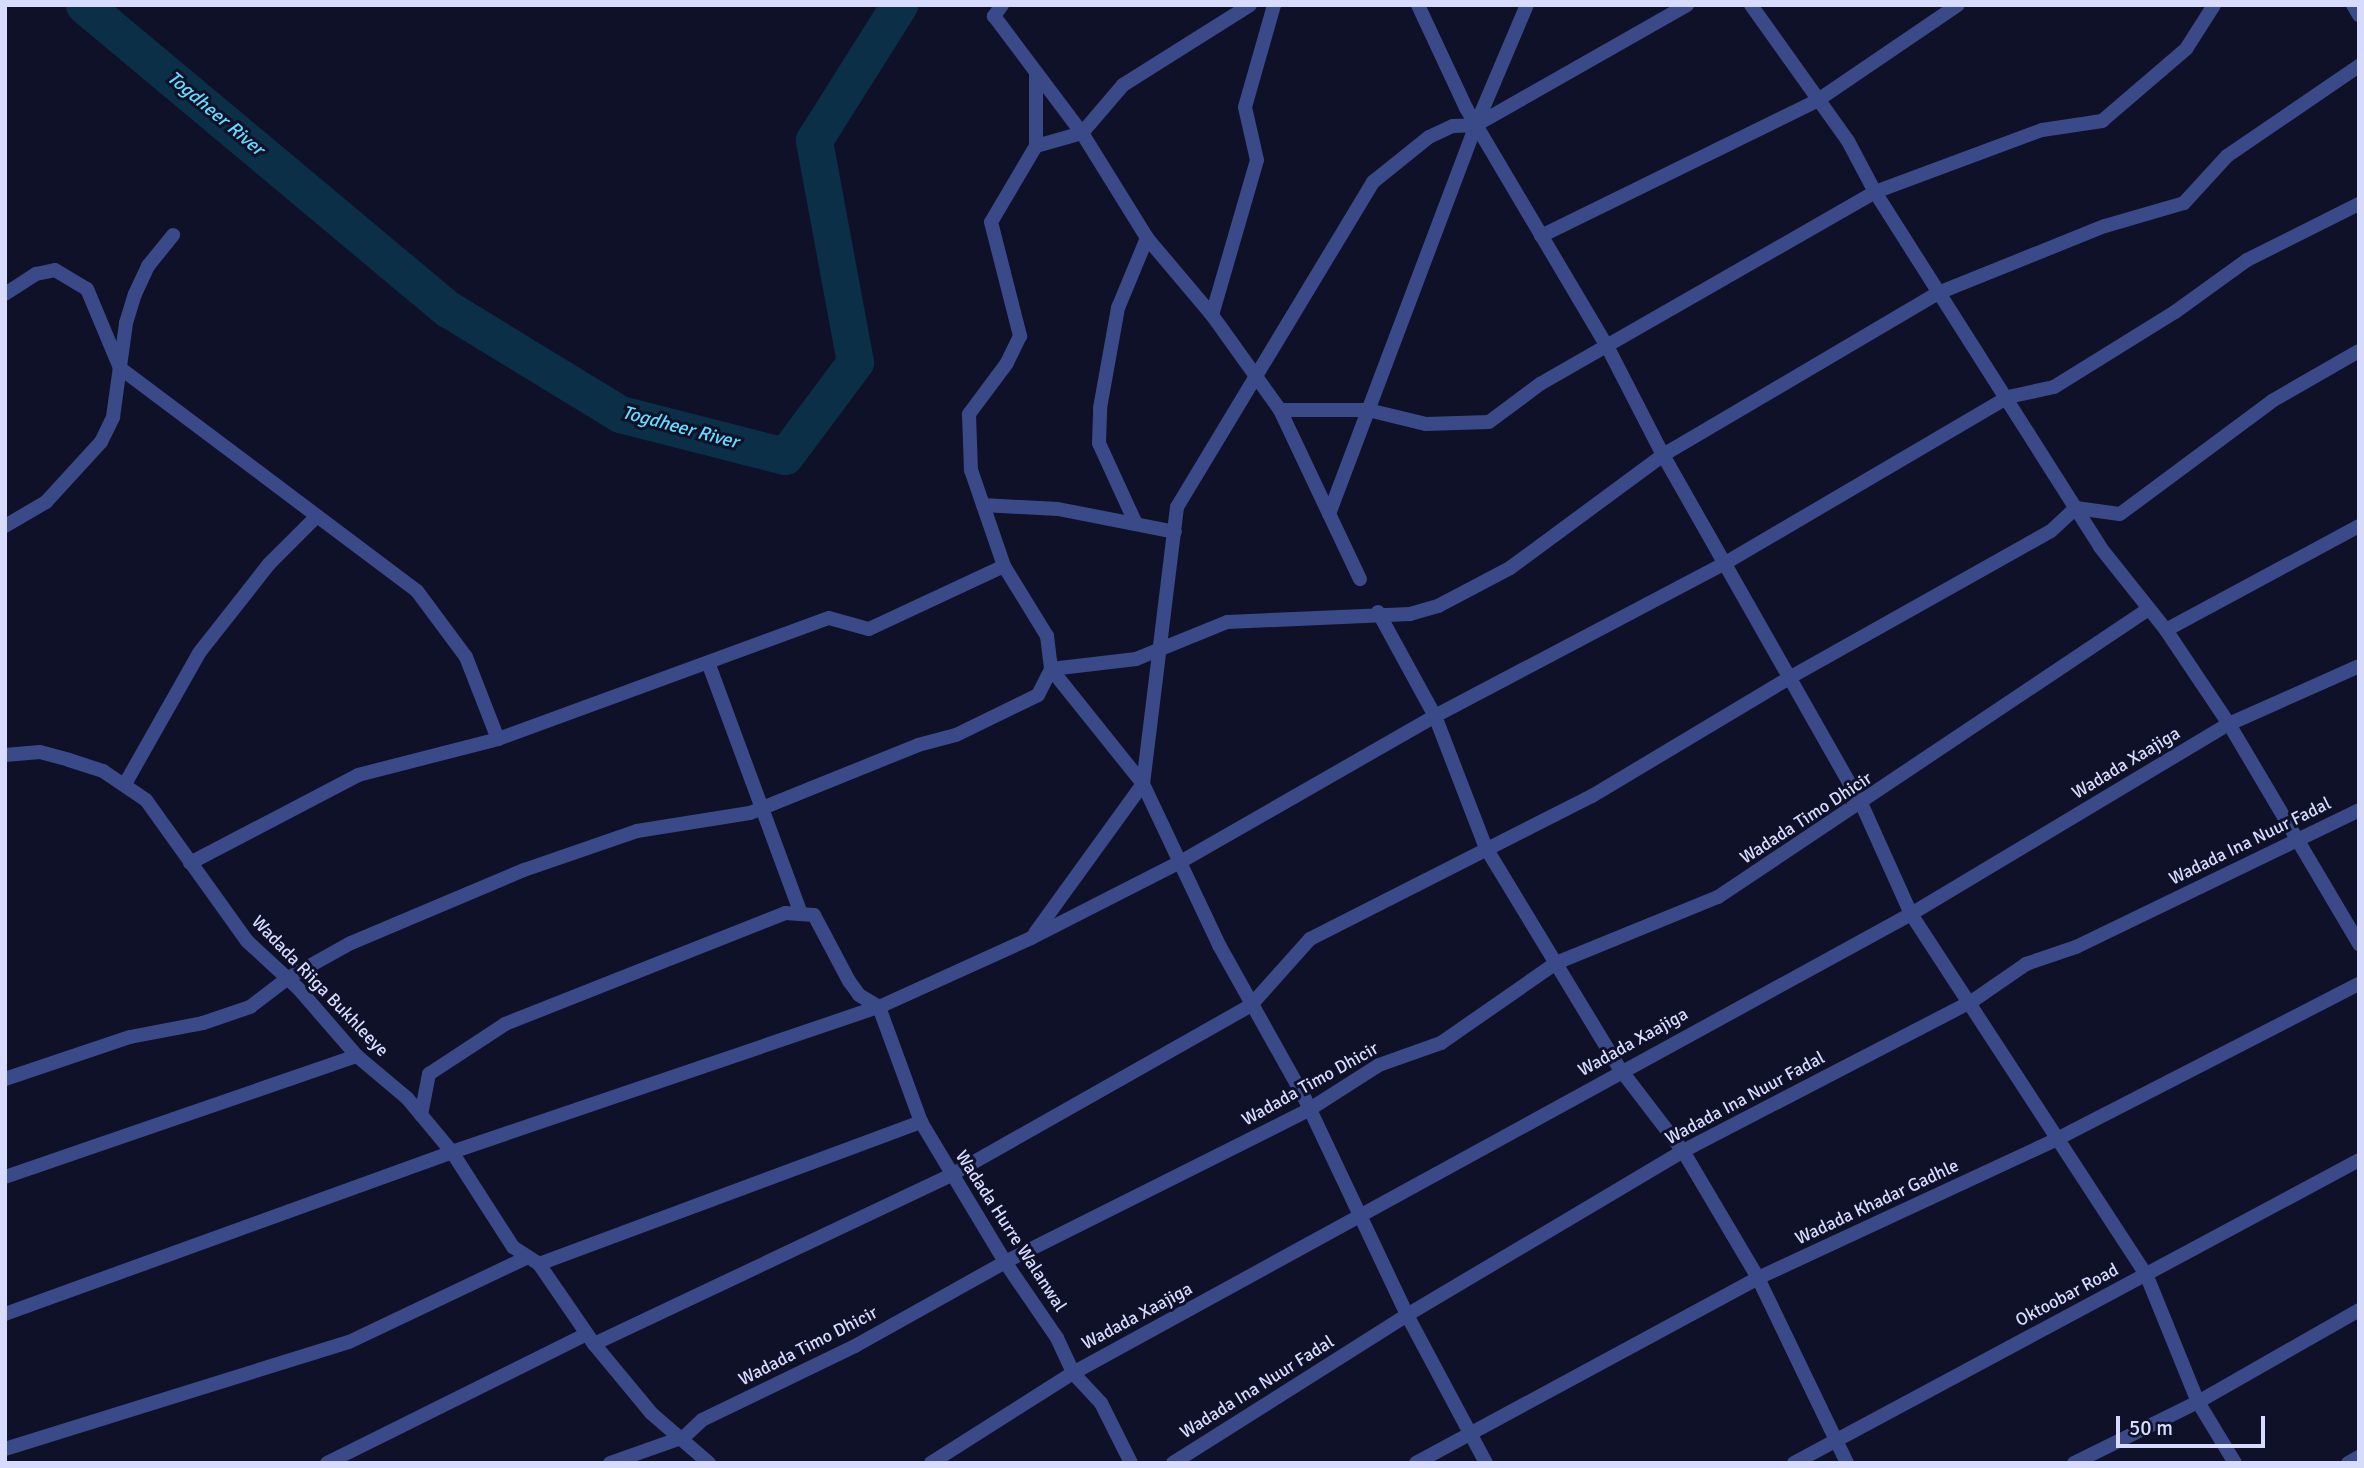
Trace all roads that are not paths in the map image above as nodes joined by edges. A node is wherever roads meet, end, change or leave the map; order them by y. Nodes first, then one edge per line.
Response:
1 (1002, 5) edge
2 (1250, 5) edge
3 (1274, 5) edge
4 (1418, 5) edge
5 (1527, 5) edge
6 (1687, 5) edge
7 (1751, 5) edge
8 (1958, 5) edge
9 (2214, 5) edge
10 (2353, 5) edge
11 (2359, 15) edge
12 (2359, 66) edge
13 (1036, 73) junction
14 (1818, 100) junction
15 (1476, 125) junction
16 (1082, 133) junction
17 (1036, 146) junction
18 (1875, 192) junction
19 (2359, 204) edge
20 (173, 235) dead end
21 (1541, 236) junction
22 (1147, 239) junction
23 (1938, 293) junction
24 (5, 294) edge
25 (1212, 316) junction
26 (1608, 348) junction
27 (2359, 351) edge
28 (120, 368) junction
29 (1256, 377) junction
30 (2008, 397) junction
31 (1280, 410) junction
32 (1368, 410) junction
33 (1663, 455) junction
34 (983, 505) junction
35 (2076, 508) junction
36 (1329, 514) junction
37 (316, 517) junction
38 (1136, 524) junction
39 (5, 526) edge
40 (2359, 526) edge
41 (1175, 532) junction
42 (1727, 562) junction
43 (1004, 566) junction
44 (1360, 579) dead end
45 (2147, 610) junction
46 (1378, 612) junction
47 (2166, 630) junction
48 (1163, 648) junction
49 (709, 665) junction
50 (2359, 666) edge
51 (1051, 669) junction
52 (1789, 678) junction
53 (1435, 716) junction
54 (2229, 724) junction
55 (498, 739) junction
56 (5, 755) edge
57 (125, 784) junction
58 (1143, 784) junction
59 (1862, 805) junction
60 (762, 809) junction
61 (2359, 810) edge
62 (2299, 838) junction
63 (1486, 848) junction
64 (1182, 861) junction
65 (190, 863) junction
66 (800, 911) junction
67 (1911, 914) junction
68 (1031, 938) junction
69 (2359, 944) edge
70 (1556, 963) junction
71 (288, 978) junction
72 (2359, 984) edge
73 (1970, 1002) junction
74 (1251, 1005) junction
75 (879, 1007) junction
76 (357, 1056) junction
77 (1620, 1069) junction
78 (5, 1079) edge
79 (1310, 1109) junction
80 (421, 1115) junction
81 (921, 1122) junction
82 (2057, 1139) junction
83 (1683, 1151) junction
84 (452, 1152) junction
85 (2359, 1160) edge
86 (951, 1175) junction
87 (5, 1177) edge
88 (1362, 1216) junction
89 (533, 1261) junction
90 (1004, 1262) junction
91 (2146, 1274) junction
92 (1758, 1278) junction
93 (2359, 1310) edge
94 (5, 1314) edge
95 (1407, 1315) junction
96 (590, 1339) junction
97 (1073, 1373) junction
98 (2198, 1402) junction
99 (1470, 1431) junction
100 (684, 1437) junction
101 (1836, 1440) junction
102 (5, 1449) edge
103 (2359, 1457) edge
104 (327, 1463) edge
105 (610, 1463) edge
106 (709, 1463) edge
107 (931, 1463) edge
108 (1131, 1463) edge
109 (1173, 1463) edge
110 (1416, 1463) edge
111 (1486, 1463) edge
112 (1794, 1463) edge
113 (1847, 1463) edge
114 (2074, 1463) edge
115 (2235, 1463) edge
116 (2348, 1463) edge

1 - 13 street
2 - 16 street
3 - 25 street
4 - 15 street
5 - 15 street
6 - 15 street
7 - 14 street
8 - 14 street
9 - 18 street
10 - 11 street
12 - 23 street
13 - 16 street
13 - 17 street
14 - 18 street
14 - 21 street
15 - 21 street
15 - 29 street
15 - 32 street
16 - 17 street
16 - 22 street
17 - 34 street
18 - 23 street
18 - 26 street
19 - 30 street
20 - 28 street
21 - 26 street
22 - 25 street
22 - 38 street
23 - 30 street
23 - 33 street
24 - 28 street
25 - 29 street
26 - 32 street
26 - 33 street
27 - 35 street
28 - 37 street
28 - 39 street
29 - 31 street
29 - 41 street
30 - 35 street
30 - 42 street
31 - 32 street
31 - 36 street
32 - 36 street
33 - 42 street
33 - 46 street
34 - 38 street
34 - 43 street
35 - 45 street
35 - 52 street
36 - 44 street
37 - 55 street
37 - 57 street
38 - 41 street
40 - 47 street
41 - 48 street
42 - 52 street
42 - 53 street
43 - 49 street
43 - 51 street
45 - 47 street
45 - 59 street, Wadada Timo Dhicir
46 - 48 street
46 - 53 street
47 - 54 street
48 - 51 street
48 - 58 street
49 - 55 street
49 - 60 street
50 - 54 street, Wadada Xaajiga
51 - 58 street
51 - 60 street
52 - 59 street
52 - 63 street
53 - 63 street
53 - 64 street
54 - 62 street
54 - 67 street, Wadada Xaajiga
55 - 65 street
56 - 57 street, Wadada Riiga Bukhleeye
57 - 65 street, Wadada Riiga Bukhleeye
58 - 64 street
58 - 68 street
59 - 67 street
59 - 70 street, Wadada Timo Dhicir
60 - 66 street
60 - 71 street
61 - 62 street, Wadada Ina Nuur Fadal
62 - 69 street
62 - 73 street, Wadada Ina Nuur Fadal
63 - 70 street
63 - 74 street
64 - 68 street
64 - 74 street
65 - 71 street, Wadada Riiga Bukhleeye
66 - 75 street
66 - 80 street
67 - 73 street
67 - 77 street, Wadada Xaajiga
68 - 75 street
70 - 77 street
70 - 79 street, Wadada Timo Dhicir
71 - 76 street, Wadada Riiga Bukhleeye
71 - 78 street
72 - 82 street, Wadada Khadar Gadhle
73 - 82 street
73 - 83 street, Wadada Ina Nuur Fadal
74 - 79 street
74 - 86 street
75 - 81 street, Wadada Hurre Walanwal
75 - 84 street
76 - 80 street, Wadada Riiga Bukhleeye
76 - 87 street
77 - 83 street
77 - 88 street, Wadada Xaajiga
79 - 88 street
79 - 90 street, Wadada Timo Dhicir
80 - 84 street, Wadada Riiga Bukhleeye
81 - 86 street, Wadada Hurre Walanwal
81 - 89 street
82 - 91 street
82 - 92 street, Wadada Khadar Gadhle
83 - 92 street
83 - 95 street, Wadada Ina Nuur Fadal
84 - 89 street, Wadada Riiga Bukhleeye
84 - 94 street
85 - 91 street, Oktoobar Road
86 - 90 street, Wadada Hurre Walanwal
86 - 96 street
88 - 95 street
88 - 97 street, Wadada Xaajiga
89 - 96 street, Wadada Riiga Bukhleeye
89 - 102 street
90 - 97 street, Wadada Hurre Walanwal
90 - 100 street, Wadada Timo Dhicir
91 - 98 street
91 - 101 street, Oktoobar Road
92 - 99 street, Wadada Khadar Gadhle
92 - 101 street
93 - 98 street
95 - 99 street
95 - 109 street, Wadada Ina Nuur Fadal
96 - 100 street, Wadada Riiga Bukhleeye
96 - 104 street
97 - 107 street, Wadada Xaajiga
97 - 108 street, Wadada Hurre Walanwal
98 - 114 street
98 - 115 street
99 - 110 street, Wadada Khadar Gadhle
99 - 111 street
100 - 105 street, Wadada Timo Dhicir
100 - 106 street, Wadada Riiga Bukhleeye
101 - 112 street, Oktoobar Road
101 - 113 street
103 - 116 street

